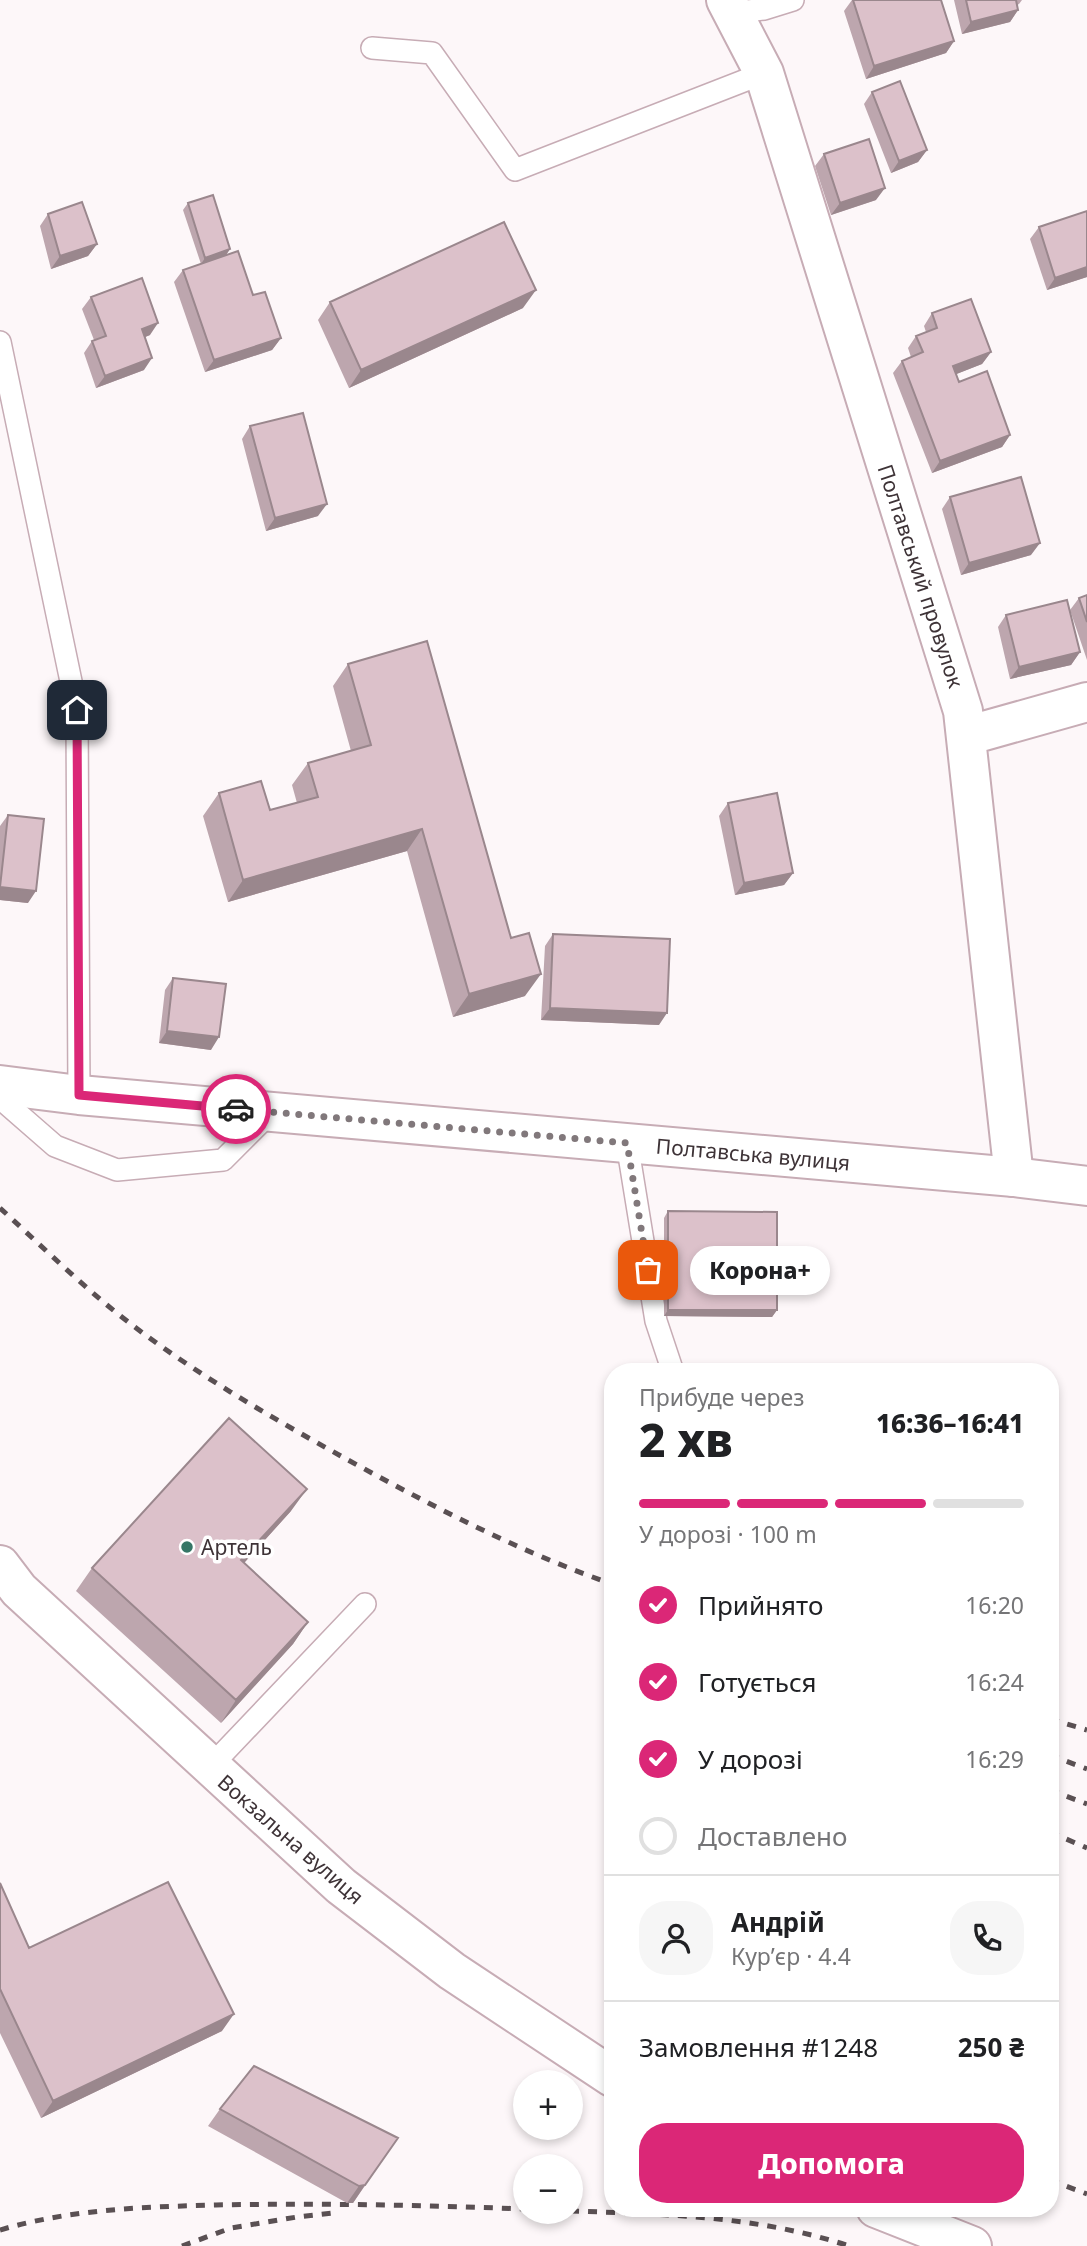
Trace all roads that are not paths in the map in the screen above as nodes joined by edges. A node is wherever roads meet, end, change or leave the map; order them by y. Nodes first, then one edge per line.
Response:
1 (793, 0) edge
2 (729, 7) edge
3 (372, 48) dead end
4 (764, 73) junction
5 (0, 342) edge
6 (1087, 702) edge
7 (966, 736) junction
8 (0, 1085) edge
9 (79, 1095) junction
10 (0, 1098) edge
11 (271, 1112) junction
12 (627, 1143) junction
13 (1014, 1177) junction
14 (1087, 1186) edge
15 (670, 1363) edge
16 (0, 1564) edge
17 (365, 1604) dead end
18 (210, 1767) junction
19 (604, 2072) edge
20 (899, 2217) edge
21 (972, 2246) edge

1 - 2 lane
2 - 4 main road, Полтавський провулок
3 - 4 lane
4 - 7 main road, Полтавський провулок
5 - 9 lane
6 - 7 main road
7 - 13 main road, Полтавський провулок
8 - 9 main road, Полтавська вулиця
9 - 11 main road, Полтавська вулиця
10 - 11 lane
11 - 12 main road, Полтавська вулиця
12 - 13 main road, Полтавська вулиця
12 - 15 lane
13 - 14 main road, Полтавська вулиця
16 - 18 main road, Вокзальна вулиця
17 - 18 lane
18 - 19 main road, Вокзальна вулиця
20 - 21 main road

